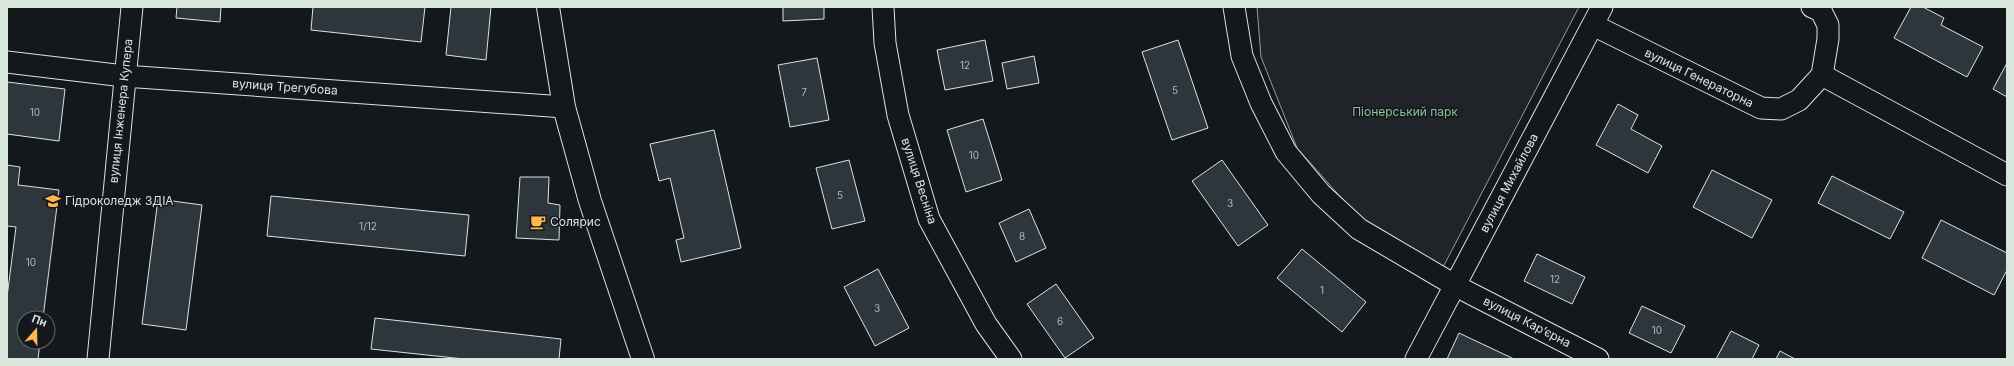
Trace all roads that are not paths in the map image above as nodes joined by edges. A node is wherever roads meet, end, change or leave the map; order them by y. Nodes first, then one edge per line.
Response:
1 (132, 7) edge
2 (548, 7) edge
3 (883, 7) edge
4 (1234, 7) edge
5 (1812, 7) edge
6 (1597, 16) edge
7 (7, 62) edge
8 (1822, 75) junction
9 (124, 76) junction
10 (564, 107) junction
11 (2007, 175) edge
12 (1456, 286) junction
13 (98, 359) edge
14 (643, 359) edge
15 (1011, 359) edge
16 (1416, 359) edge
17 (1598, 359) edge

1 - 9 street, вулиця Інженера Купера
2 - 10 main road
3 - 15 street, вулиця Весніна
4 - 12 street, вулиця Кар’єрна
5 - 8 street
6 - 8 street, вулиця Генераторна
6 - 12 street, вулиця Михайлова
7 - 9 street, вулиця Трегубова
8 - 11 street
9 - 10 street, вулиця Трегубова
9 - 13 street, вулиця Інженера Купера
10 - 14 main road
12 - 16 street, вулиця Михайлова
12 - 17 street, вулиця Кар’єрна

